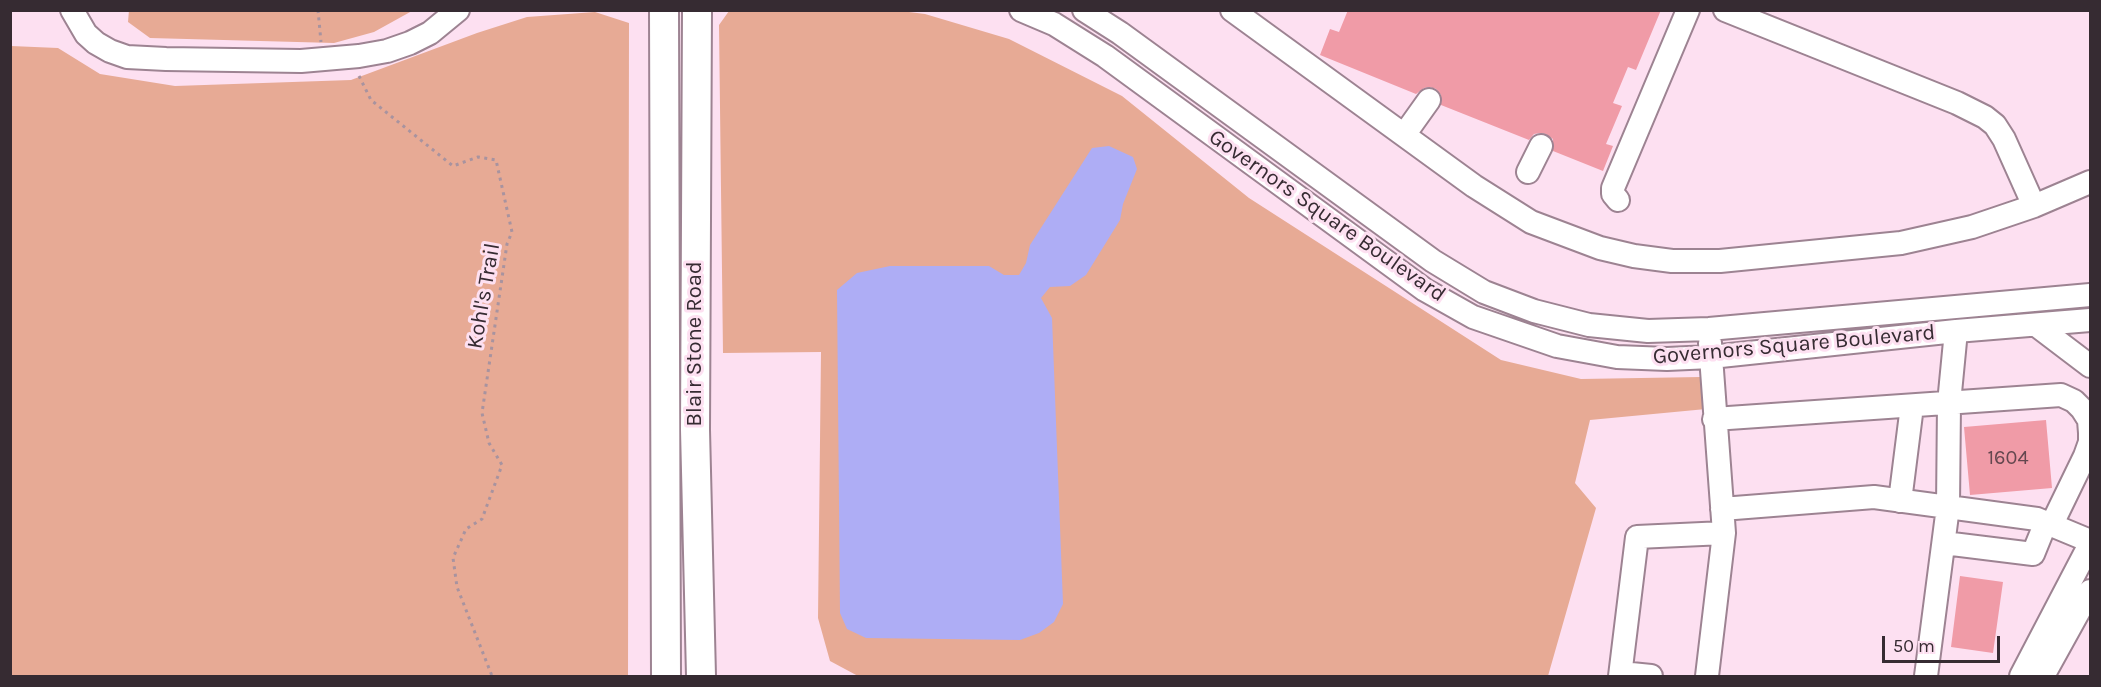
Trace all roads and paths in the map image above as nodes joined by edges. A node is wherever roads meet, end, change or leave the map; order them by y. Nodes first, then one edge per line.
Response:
1 (72, 10) edge
2 (318, 10) edge
3 (458, 10) edge
4 (664, 10) edge
5 (697, 10) edge
6 (1021, 10) edge
7 (1232, 10) edge
8 (1688, 10) edge
9 (1725, 10) edge
10 (1092, 15) edge
11 (1083, 42) junction
12 (331, 59) junction
13 (1429, 100) dead end
14 (1404, 135) junction
15 (1541, 146) dead end
16 (1528, 172) dead end
17 (2089, 183) edge
18 (1618, 200) dead end
19 (2034, 206) junction
20 (2091, 295) edge
21 (2091, 320) edge
22 (2036, 325) junction
23 (1709, 329) junction
24 (1956, 331) junction
25 (1711, 357) junction
26 (2091, 366) edge
27 (1949, 403) junction
28 (1912, 406) junction
29 (1714, 420) junction
30 (1900, 501) junction
31 (1948, 507) junction
32 (1722, 509) junction
33 (2049, 523) junction
34 (1724, 533) junction
35 (2091, 542) edge
36 (1944, 543) junction
37 (2091, 591) edge
38 (1620, 675) edge
39 (492, 676) edge
40 (666, 676) edge
41 (701, 676) edge
42 (1651, 676) edge
43 (1707, 676) edge
44 (1926, 676) edge
45 (2021, 676) edge
46 (2043, 676) edge

1 - 12 street
2 - 12 path
3 - 12 street
4 - 40 main road, Blair Stone Road
5 - 41 main road, Blair Stone Road
6 - 11 street, Governors Square Boulevard
7 - 14 street
8 - 18 street
9 - 19 street
10 - 11 street
10 - 23 street, Governors Square Boulevard
11 - 25 street, Governors Square Boulevard
12 - 39 path, Kohl's Trail
13 - 14 street
14 - 19 street
15 - 16 street
17 - 19 street
20 - 23 street, Governors Square Boulevard
21 - 22 street, Governors Square Boulevard
22 - 24 street, Governors Square Boulevard
22 - 26 street
23 - 25 street
24 - 25 street, Governors Square Boulevard
24 - 27 street
25 - 29 street
27 - 28 street
27 - 31 street
27 - 33 street
28 - 29 street
28 - 30 street
29 - 32 street
30 - 31 street
30 - 32 street
31 - 33 street
31 - 36 street
32 - 34 street
33 - 35 street
33 - 36 street
34 - 38 street
34 - 43 street
35 - 45 street
36 - 44 street
37 - 46 street
38 - 42 street

